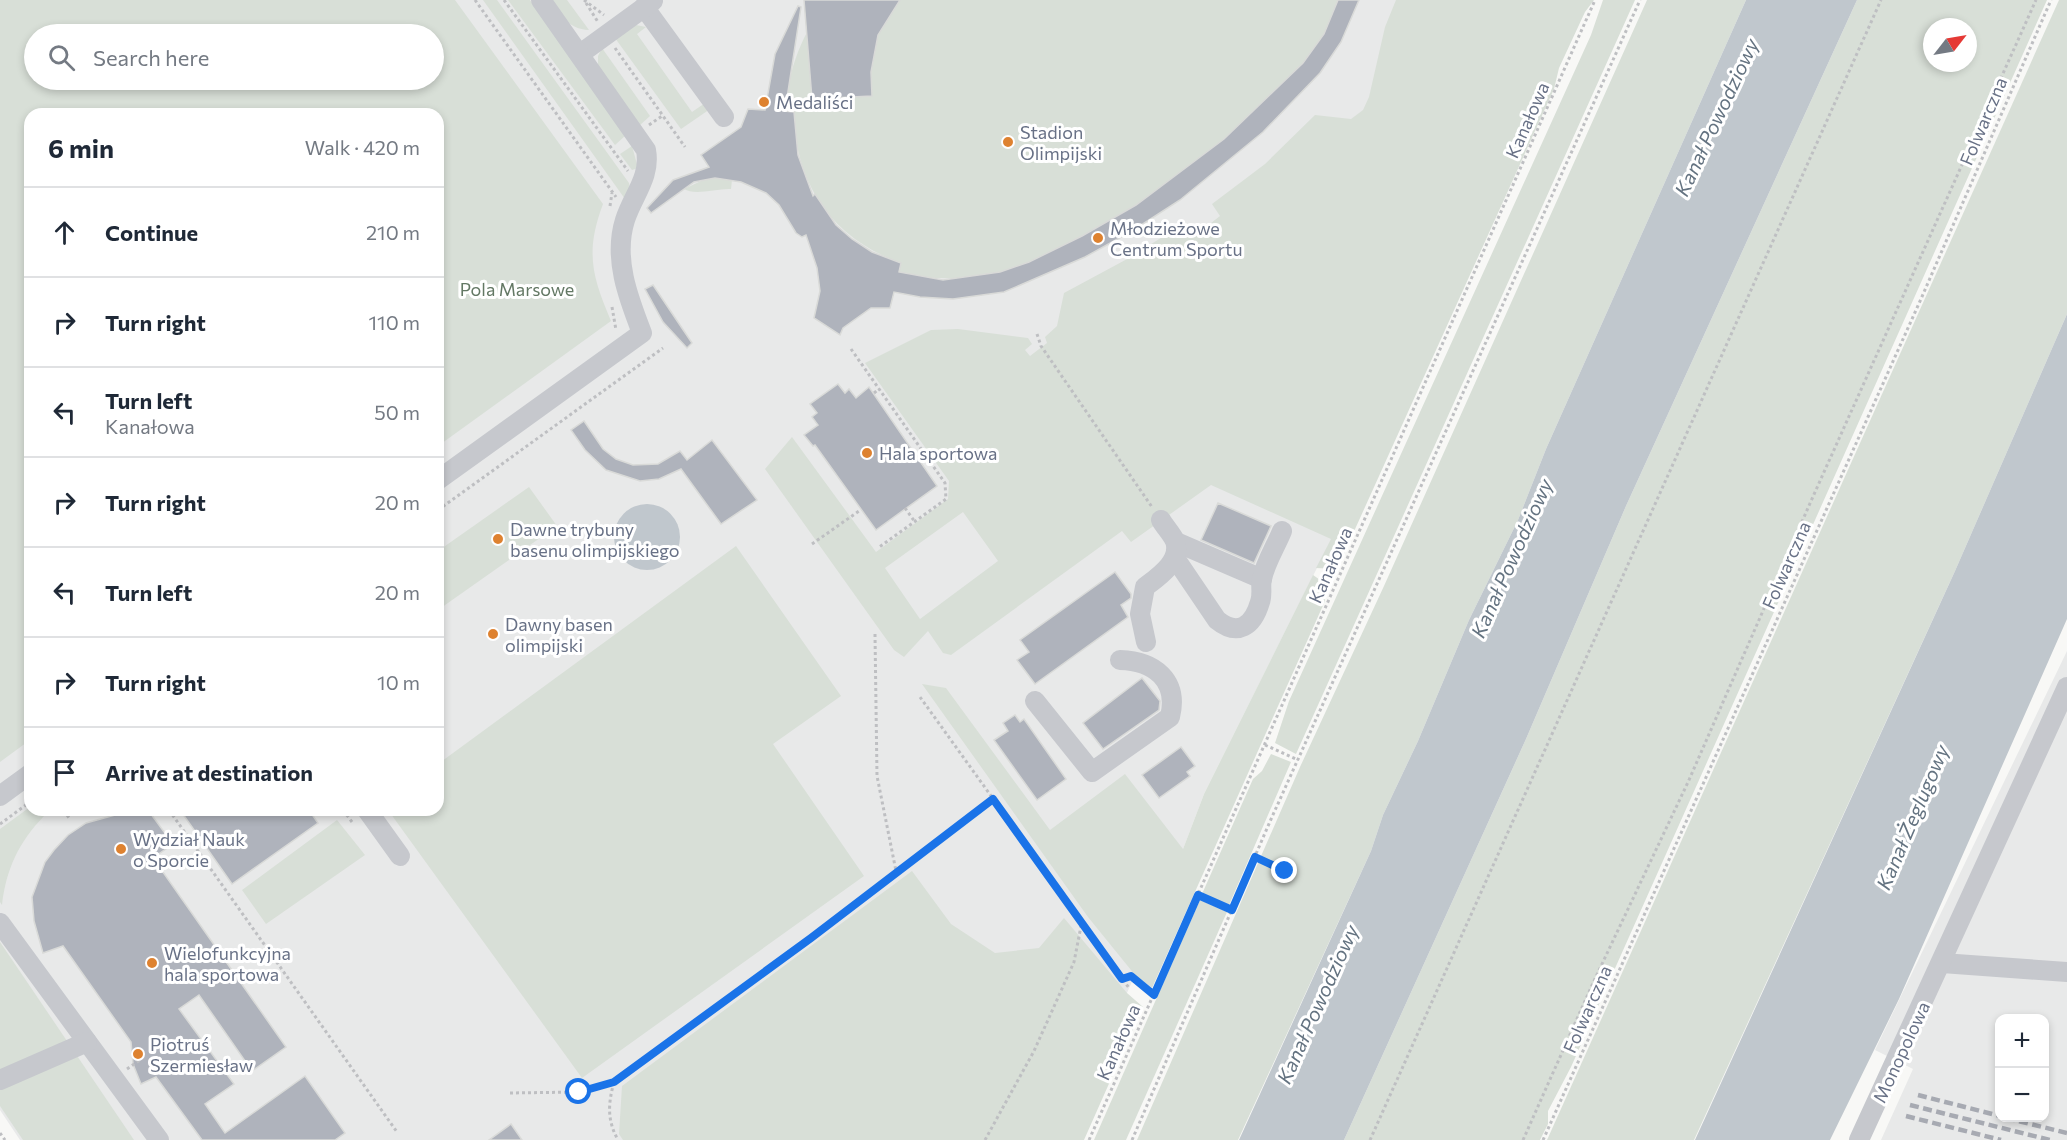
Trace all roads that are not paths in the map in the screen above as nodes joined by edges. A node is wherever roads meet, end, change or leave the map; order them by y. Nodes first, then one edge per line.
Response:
1 (541, 0) edge
2 (649, 4) edge
3 (580, 54) junction
4 (724, 117) dead end
5 (444, 476) edge
6 (1161, 520) road end
7 (1282, 531) dead end
8 (1175, 550) junction
9 (1262, 579) junction
10 (1146, 642) dead end
11 (1120, 660) dead end
12 (2067, 687) edge
13 (1035, 701) dead end
14 (24, 778) edge
15 (0, 796) edge
16 (371, 816) edge
17 (400, 856) dead end
18 (0, 922) edge
19 (1942, 963) junction
20 (2067, 972) edge
21 (87, 1042) junction
22 (0, 1080) edge
23 (159, 1140) edge
24 (1859, 1140) edge

1 - 3 street
2 - 3 street
2 - 4 street
3 - 5 street
6 - 8 street
7 - 9 street
8 - 9 street
8 - 9 street
8 - 10 street
11 - 13 street
12 - 19 street, Monopolowa
14 - 15 street
16 - 17 street
18 - 21 street
19 - 20 street
19 - 24 street, Monopolowa
21 - 22 street
21 - 23 street

